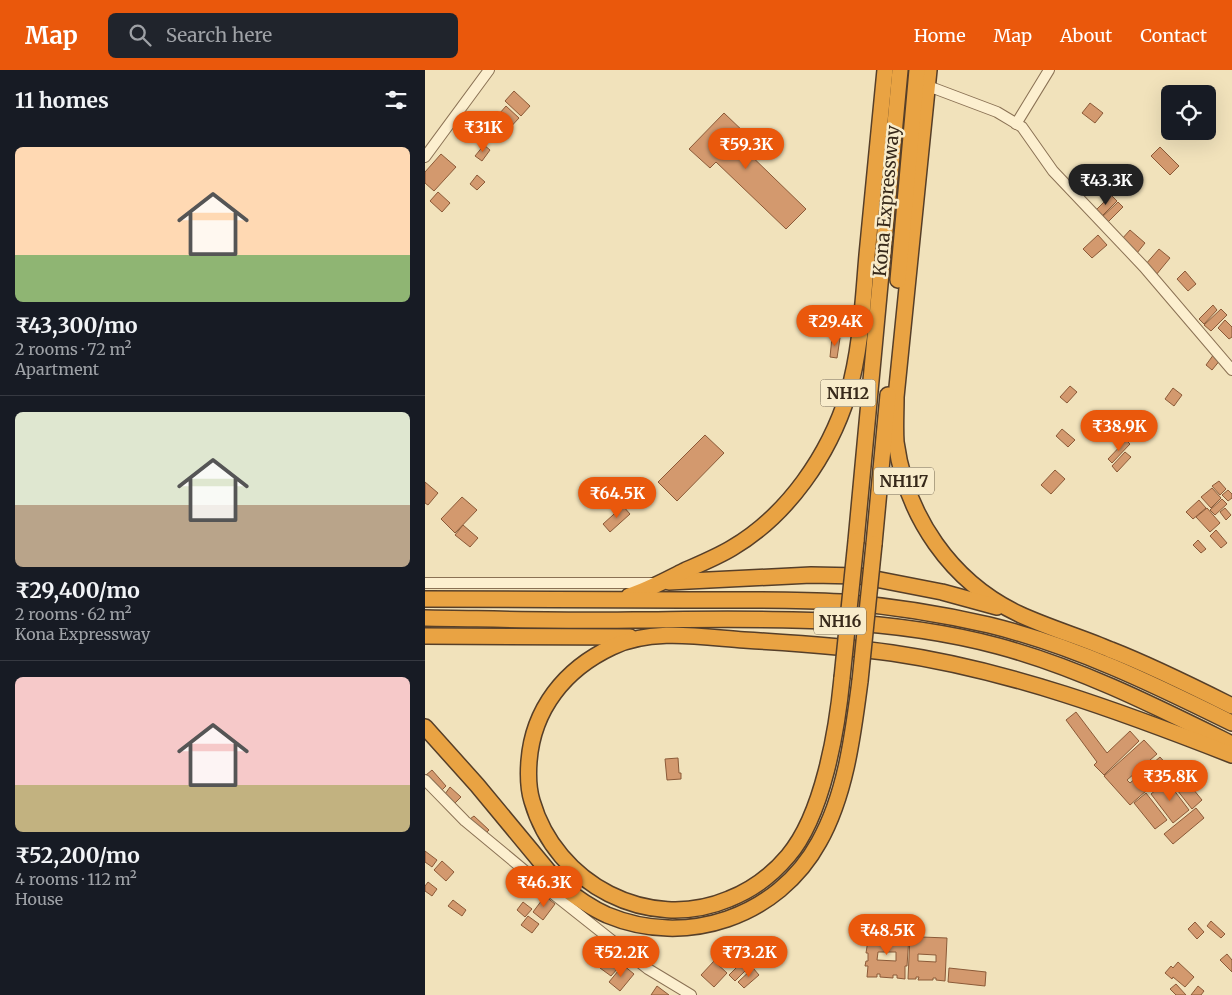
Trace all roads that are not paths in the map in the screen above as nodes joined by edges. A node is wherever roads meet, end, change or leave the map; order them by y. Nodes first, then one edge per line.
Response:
1 (489, 70) edge
2 (885, 70) edge
3 (900, 70) edge
4 (917, 70) edge
5 (929, 70) edge
6 (1049, 70) edge
7 (928, 86) junction
8 (1016, 124) junction
9 (425, 157) edge
10 (1232, 370) edge
11 (425, 583) edge
12 (662, 583) junction
13 (425, 599) edge
14 (615, 600) junction
15 (1018, 614) junction
16 (425, 618) edge
17 (425, 636) edge
18 (649, 637) junction
19 (1232, 706) edge
20 (1232, 723) edge
21 (425, 727) edge
22 (1232, 744) edge
23 (1232, 755) edge
24 (425, 780) edge
25 (691, 995) edge

1 - 9 street
2 - 12 highway, NH12
3 - 18 highway, Kona Expressway / NH12, bridge
4 - 21 highway, Kona Expressway / NH12, bridge
5 - 7 highway, NH117
6 - 8 street
7 - 8 street
7 - 15 highway, NH117
8 - 10 street
11 - 12 street
12 - 14 highway, NH12
12 - 15 highway
13 - 14 highway, NH12
14 - 20 highway, NH16
15 - 19 highway, NH117
16 - 22 highway, NH16
17 - 18 highway
18 - 23 highway
24 - 25 street

